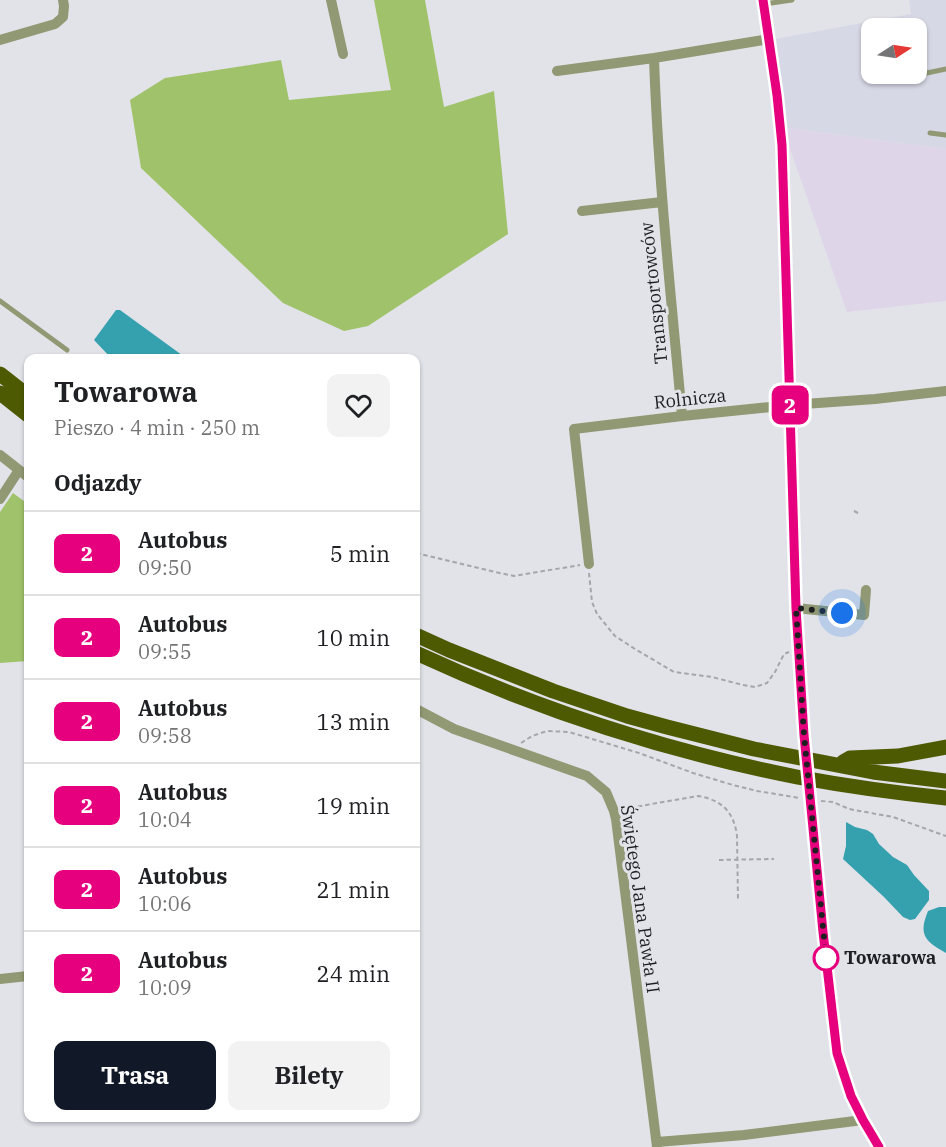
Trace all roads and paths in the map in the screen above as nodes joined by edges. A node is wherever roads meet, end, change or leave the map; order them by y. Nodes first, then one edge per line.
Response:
1 (331, 0) edge
2 (792, 0) edge
3 (764, 2) edge
4 (63, 3) edge
5 (769, 39) junction
6 (0, 40) edge
7 (343, 54) dead end
8 (654, 58) junction
9 (946, 69) edge
10 (557, 70) dead end
11 (927, 73) edge
12 (930, 133) dead end
13 (946, 135) edge
14 (662, 202) junction
15 (582, 211) dead end
16 (0, 301) edge
17 (67, 350) dead end
18 (0, 374) edge
19 (946, 391) edge
20 (0, 393) edge
21 (24, 393) edge
22 (790, 405) junction
23 (24, 412) edge
24 (682, 416) junction
25 (0, 455) edge
26 (19, 470) junction
27 (24, 474) edge
28 (0, 499) edge
29 (854, 512) dead end
30 (860, 514) dead end
31 (420, 554) edge
32 (589, 564) junction
33 (866, 590) dead end
34 (796, 608) junction
35 (420, 637) edge
36 (798, 653) junction
37 (420, 655) edge
38 (420, 711) edge
39 (946, 747) edge
40 (512, 749) junction
41 (839, 764) junction
42 (946, 781) edge
43 (919, 795) junction
44 (792, 797) dead end
45 (946, 798) edge
46 (833, 802) dead end
47 (946, 807) edge
48 (614, 811) junction
49 (946, 836) edge
50 (737, 859) junction
51 (774, 859) dead end
52 (719, 860) dead end
53 (738, 900) dead end
54 (24, 976) edge
55 (0, 979) edge
56 (863, 1120) junction
57 (657, 1145) edge
58 (879, 1147) edge

1 - 7 street
2 - 3 lane
3 - 5 street
4 - 6 street
5 - 8 street
5 - 22 street
8 - 10 street
8 - 14 street, Transportowców
9 - 11 lane
12 - 13 lane
14 - 15 street, Transportowców
14 - 24 street, Transportowców
16 - 17 lane
18 - 21 main road
19 - 22 street, Rolnicza
20 - 23 main road
22 - 24 street, Rolnicza
22 - 34 street
24 - 32 street, Rolnicza
25 - 26 street
26 - 27 street
26 - 28 street
29 - 30 path
31 - 32 path
32 - 36 path
33 - 34 street
34 - 36 street
35 - 41 main road
36 - 56 street, bridge
37 - 43 main road
38 - 40 street, Świętego Jana Pawła II
39 - 41 main road
40 - 44 path
40 - 48 street, Świętego Jana Pawła II
41 - 42 main road
43 - 45 main road
43 - 47 main road
46 - 49 path
48 - 50 path
48 - 57 street, Świętego Jana Pawła II
50 - 51 path
50 - 52 path
50 - 53 path
54 - 55 street
56 - 57 street
56 - 58 street

